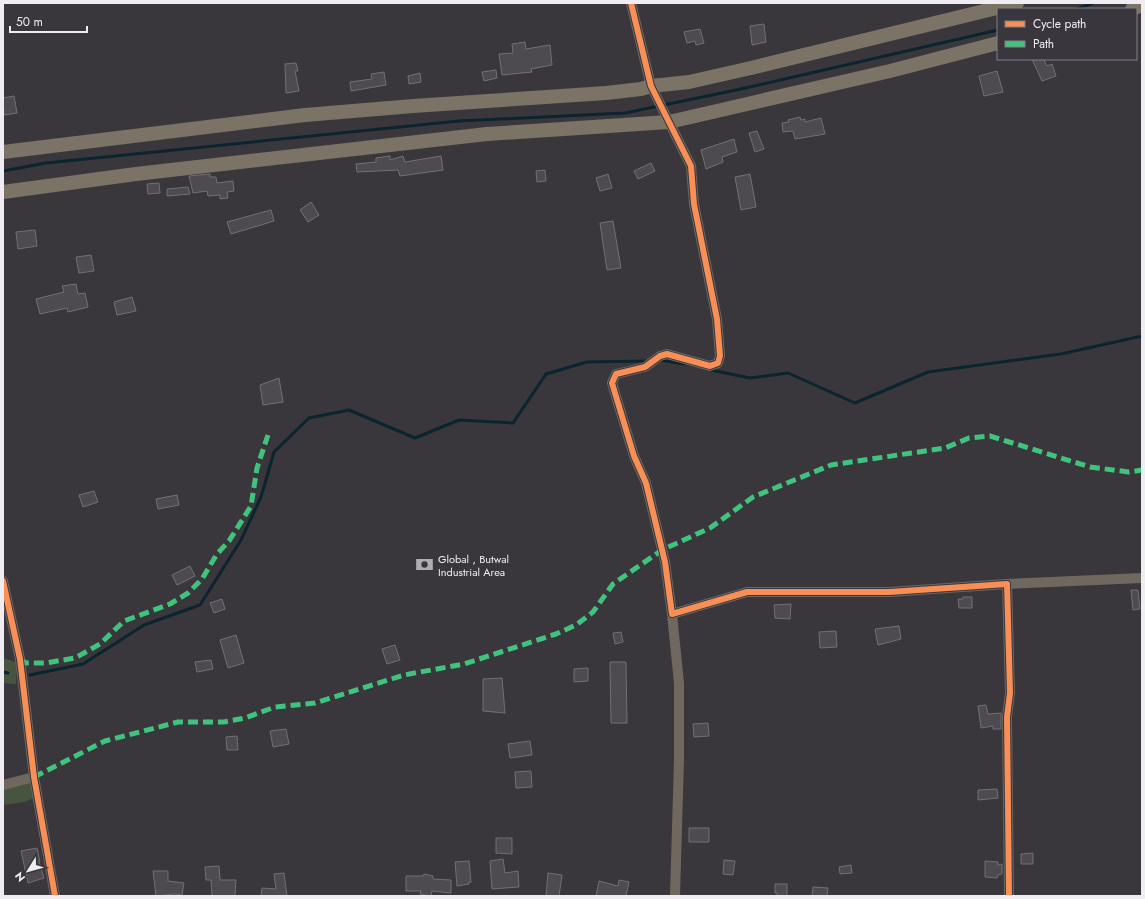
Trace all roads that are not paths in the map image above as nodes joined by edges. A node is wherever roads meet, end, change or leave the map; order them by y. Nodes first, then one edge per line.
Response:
1 (631, 3) edge
2 (1017, 3) edge
3 (997, 8) edge
4 (997, 8) edge
5 (997, 43) edge
6 (651, 86) junction
7 (667, 118) junction
8 (3, 152) edge
9 (3, 192) edge
10 (1142, 578) edge
11 (3, 581) edge
12 (1006, 584) junction
13 (672, 614) junction
14 (34, 777) junction
15 (3, 785) edge
16 (55, 896) edge
17 (675, 896) edge
18 (1009, 896) edge

1 - 6 street
2 - 4 main road
3 - 6 main road
5 - 7 main road
6 - 7 street
6 - 8 main road
7 - 9 main road
7 - 13 street
10 - 12 street
11 - 14 street
12 - 13 street
12 - 18 street
13 - 17 street
14 - 15 street
14 - 16 street

